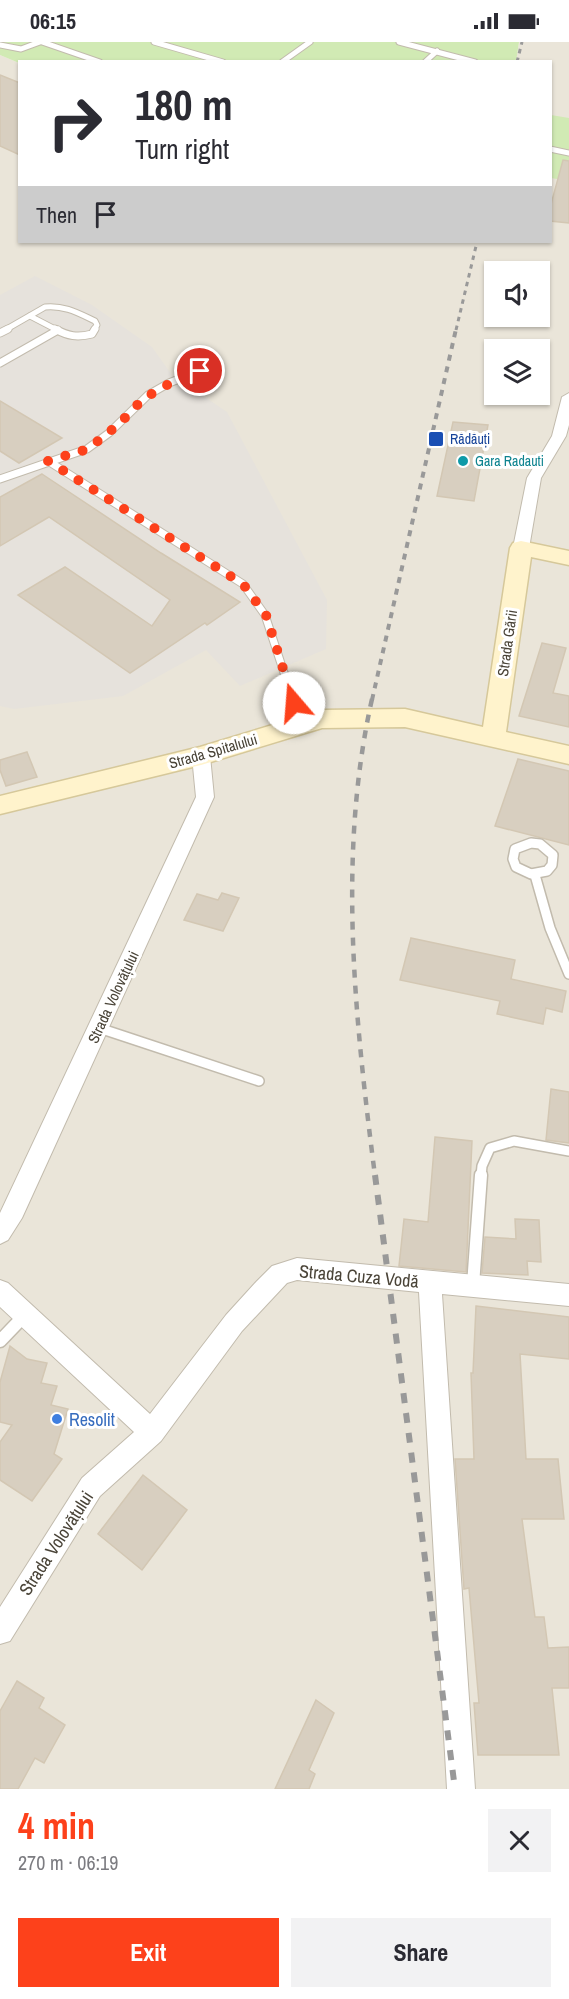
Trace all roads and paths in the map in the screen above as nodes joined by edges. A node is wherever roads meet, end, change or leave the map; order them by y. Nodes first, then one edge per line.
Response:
1 (41, 42) edge
2 (154, 42) edge
3 (310, 42) edge
4 (399, 42) edge
5 (0, 45) edge
6 (437, 51) junction
7 (94, 60) edge
8 (216, 60) edge
9 (285, 60) edge
10 (427, 60) edge
11 (468, 60) edge
12 (552, 149) edge
13 (569, 153) edge
14 (30, 316) junction
15 (58, 330) junction
16 (0, 333) edge
17 (0, 363) edge
18 (200, 371) dead end
19 (569, 397) edge
20 (48, 461) junction
21 (0, 479) edge
22 (521, 548) junction
23 (569, 558) edge
24 (301, 725) junction
25 (493, 738) junction
26 (569, 755) edge
27 (201, 756) junction
28 (0, 805) edge
29 (535, 875) junction
30 (569, 974) edge
31 (99, 1028) junction
32 (259, 1081) dead end
33 (569, 1151) edge
34 (0, 1233) edge
35 (430, 1282) junction
36 (472, 1287) junction
37 (0, 1291) edge
38 (569, 1295) edge
39 (26, 1315) junction
40 (0, 1341) edge
41 (152, 1432) junction
42 (0, 1631) edge
43 (461, 1789) edge

1 - 5 lane
1 - 7 lane
2 - 8 lane
3 - 9 lane
4 - 6 lane
6 - 10 lane
6 - 11 lane
12 - 13 lane
14 - 15 lane
14 - 15 lane
14 - 16 lane
15 - 17 lane
18 - 20 lane
19 - 22 street, Strada Gării
20 - 21 lane
20 - 24 lane
22 - 23 main road
22 - 25 main road, Strada Gării
24 - 25 main road, Strada Spitalului
24 - 27 main road, Strada Spitalului
25 - 26 main road, Strada Spitalului
27 - 28 main road, Strada Spitalului
27 - 31 street, Strada Volovățului
29 - 29 lane
29 - 30 lane
31 - 32 lane
31 - 34 street, Strada Volovățului
33 - 36 lane
35 - 36 street, Strada Cuza Vodă
35 - 41 street, Strada Cuza Vodă
35 - 43 street
36 - 38 street, Strada Cuza Vodă
37 - 39 street
39 - 40 lane
39 - 41 street
41 - 42 street, Strada Volovățului

